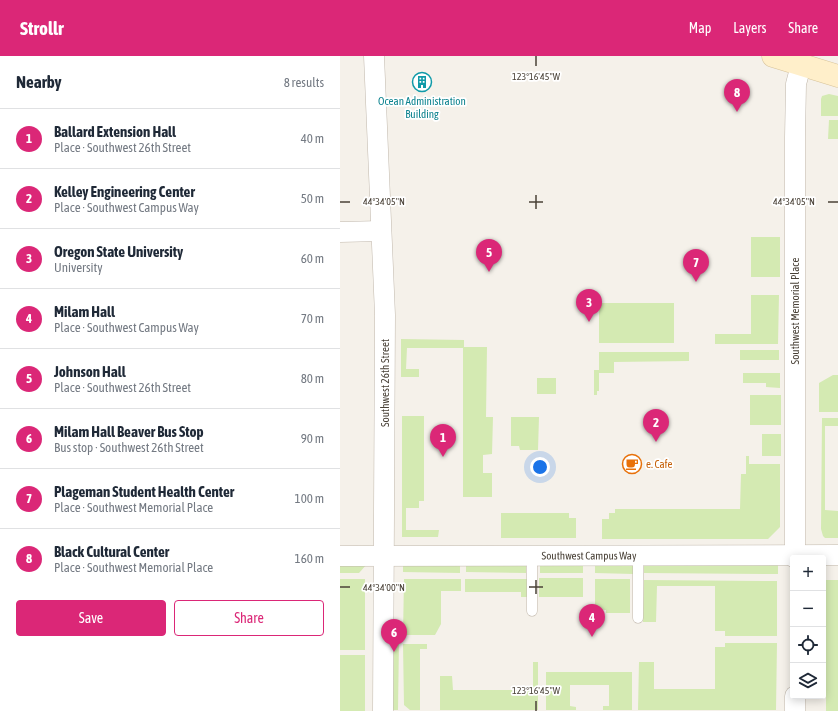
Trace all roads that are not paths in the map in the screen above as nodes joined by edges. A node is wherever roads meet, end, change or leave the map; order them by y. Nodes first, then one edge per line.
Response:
1 (374, 56) edge
2 (773, 56) edge
3 (801, 65) junction
4 (838, 76) edge
5 (381, 231) junction
6 (340, 232) edge
7 (532, 555) junction
8 (638, 555) junction
9 (795, 555) edge
10 (826, 555) edge
11 (838, 555) edge
12 (340, 556) edge
13 (384, 556) junction
14 (790, 556) edge
15 (532, 611) dead end
16 (638, 618) dead end
17 (795, 699) edge
18 (383, 711) edge
19 (795, 711) edge

1 - 5 street, Southwest 26th Street
2 - 3 street
3 - 4 street
3 - 9 street, Southwest Memorial Place
5 - 6 street
5 - 13 street, Southwest 26th Street
7 - 8 street, Southwest Campus Way
7 - 13 street, Southwest Campus Way
7 - 15 lane
8 - 14 street, Southwest Campus Way
8 - 16 lane
10 - 11 street, Southwest Campus Way
12 - 13 street, Southwest Campus Way
13 - 18 street, Southwest 26th Street
17 - 19 street

